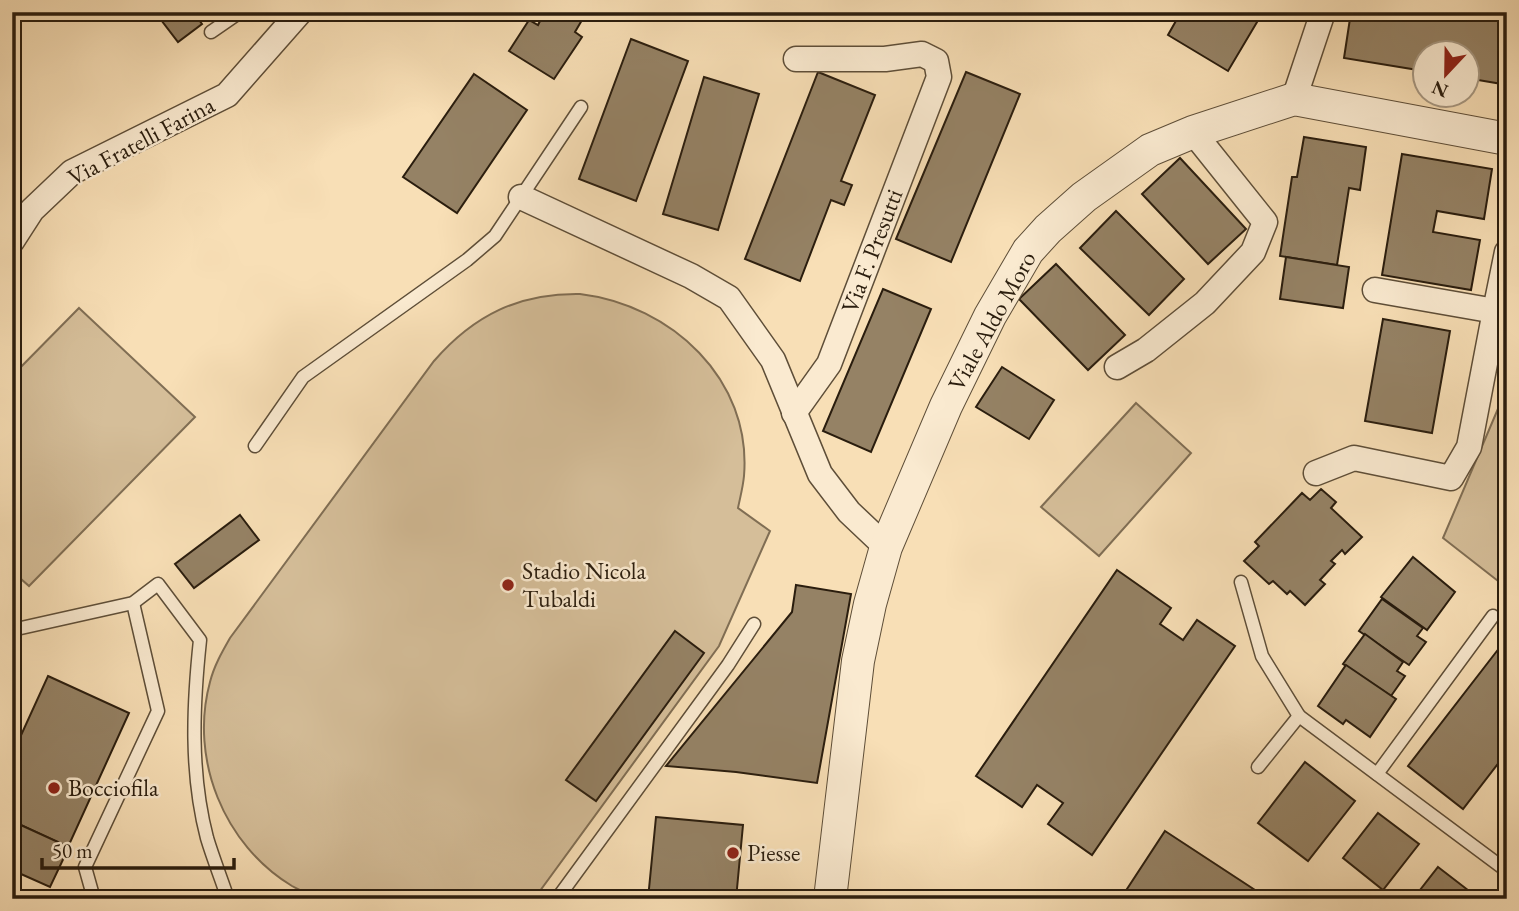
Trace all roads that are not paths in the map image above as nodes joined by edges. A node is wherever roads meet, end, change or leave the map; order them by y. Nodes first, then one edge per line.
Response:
1 (240, 12) edge
2 (1324, 12) edge
3 (292, 15) edge
4 (211, 32) dead end
5 (796, 59) dead end
6 (1294, 99) junction
7 (581, 107) dead end
8 (1193, 132) junction
9 (1507, 139) edge
10 (521, 197) junction
11 (12, 241) edge
12 (1507, 252) edge
13 (1375, 290) dead end
14 (1495, 311) junction
15 (1117, 367) dead end
16 (794, 413) junction
17 (255, 446) dead end
18 (1316, 473) dead end
19 (886, 547) junction
20 (1241, 582) dead end
21 (133, 603) junction
22 (1493, 616) dead end
23 (754, 624) dead end
24 (12, 630) edge
25 (1298, 716) junction
26 (1258, 767) dead end
27 (1377, 774) junction
28 (1507, 871) edge
29 (94, 899) edge
30 (228, 899) edge
31 (557, 899) edge
32 (830, 899) edge

1 - 4 lane
2 - 6 street
3 - 11 street, Via Fratelli Farina
5 - 16 street, Via F. Presutti
6 - 8 street, Viale Aldo Moro
6 - 9 street, Viale Aldo Moro
7 - 10 lane
8 - 15 street
8 - 19 street, Viale Aldo Moro
10 - 16 street
10 - 17 lane
12 - 14 street
13 - 14 street
14 - 18 street
16 - 19 street
19 - 32 street, Viale Aldo Moro
20 - 25 lane
21 - 24 lane
21 - 29 lane
21 - 30 lane
22 - 27 lane
23 - 31 lane
25 - 26 lane
25 - 27 lane
27 - 28 lane

